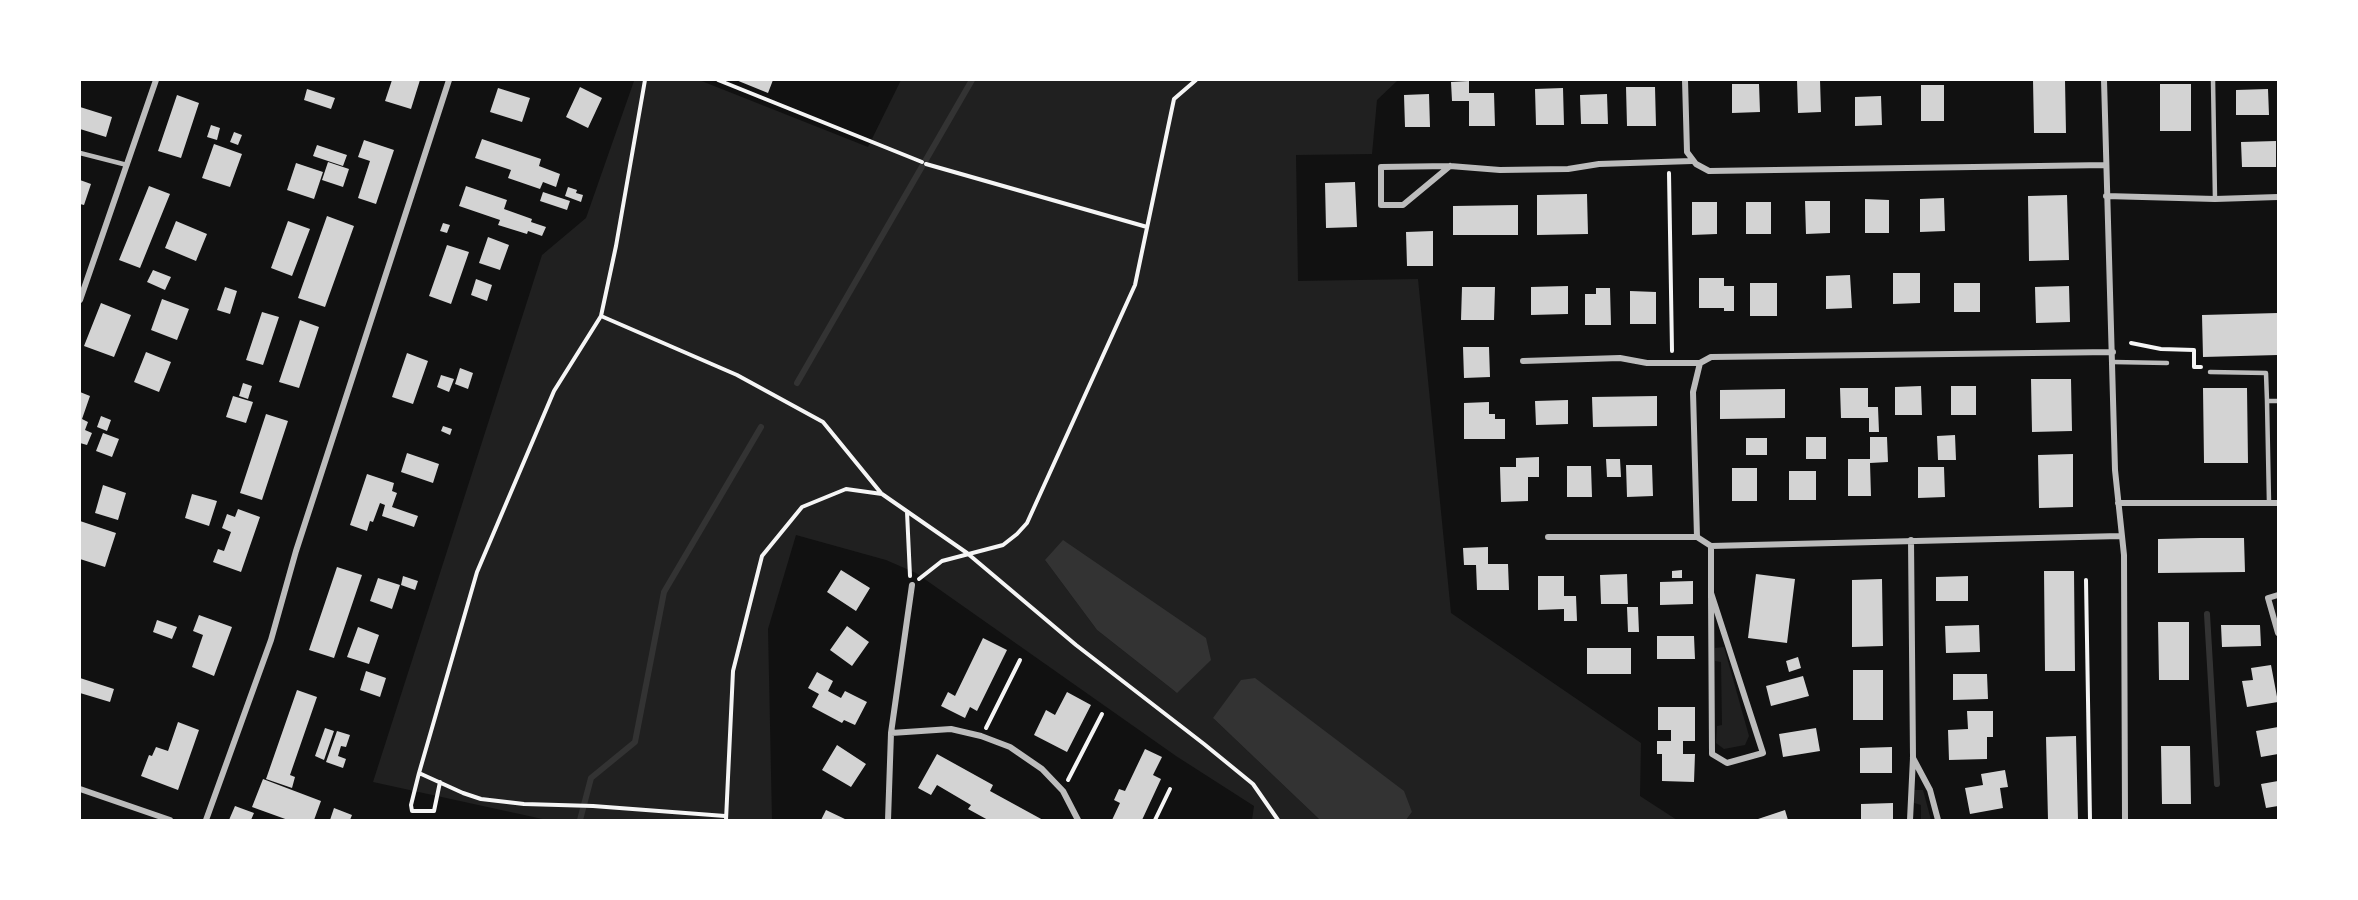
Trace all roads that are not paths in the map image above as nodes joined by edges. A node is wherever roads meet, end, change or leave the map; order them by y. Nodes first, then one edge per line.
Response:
1 (156, 80) edge
2 (449, 80) edge
3 (1685, 80) edge
4 (2104, 80) edge
5 (2213, 80) edge
6 (80, 153) edge
7 (1692, 161) junction
8 (127, 165) junction
9 (2106, 165) junction
10 (1450, 166) junction
11 (2106, 196) junction
12 (2278, 197) edge
13 (2215, 200) junction
14 (80, 300) edge
15 (2113, 352) junction
16 (1523, 361) dead end
17 (2113, 362) junction
18 (1700, 363) junction
19 (2167, 363) dead end
20 (2212, 372) road end
21 (2278, 400) edge
22 (2267, 401) junction
23 (2118, 502) junction
24 (2278, 503) edge
25 (2269, 504) junction
26 (2120, 536) junction
27 (1548, 537) dead end
28 (1697, 537) junction
29 (1911, 540) junction
30 (1711, 546) junction
31 (912, 585) road end
32 (1711, 593) junction
33 (2278, 595) edge
34 (2278, 633) edge
35 (891, 733) junction
36 (1913, 758) junction
37 (80, 789) edge
38 (170, 820) edge
39 (206, 820) edge
40 (888, 820) edge
41 (1078, 820) edge
42 (1910, 820) edge
43 (1938, 820) edge
44 (2125, 820) edge

1 - 8 street
2 - 39 street
3 - 7 street
4 - 9 street
5 - 13 lane
6 - 8 lane
7 - 9 street
7 - 10 street
8 - 14 street
9 - 11 street
10 - 10 street
11 - 13 street
11 - 15 street
12 - 13 street
15 - 17 street
15 - 18 street
16 - 18 street
17 - 19 lane
17 - 23 street
18 - 28 street
20 - 22 lane
21 - 22 lane
22 - 25 lane
23 - 25 street
23 - 26 street
24 - 25 street
26 - 29 street
26 - 44 street
27 - 28 street
28 - 30 street
29 - 30 street
29 - 36 street
30 - 32 street
31 - 35 street
32 - 32 street
33 - 34 street
35 - 40 street
35 - 41 street
36 - 42 street
36 - 43 street
37 - 38 street

